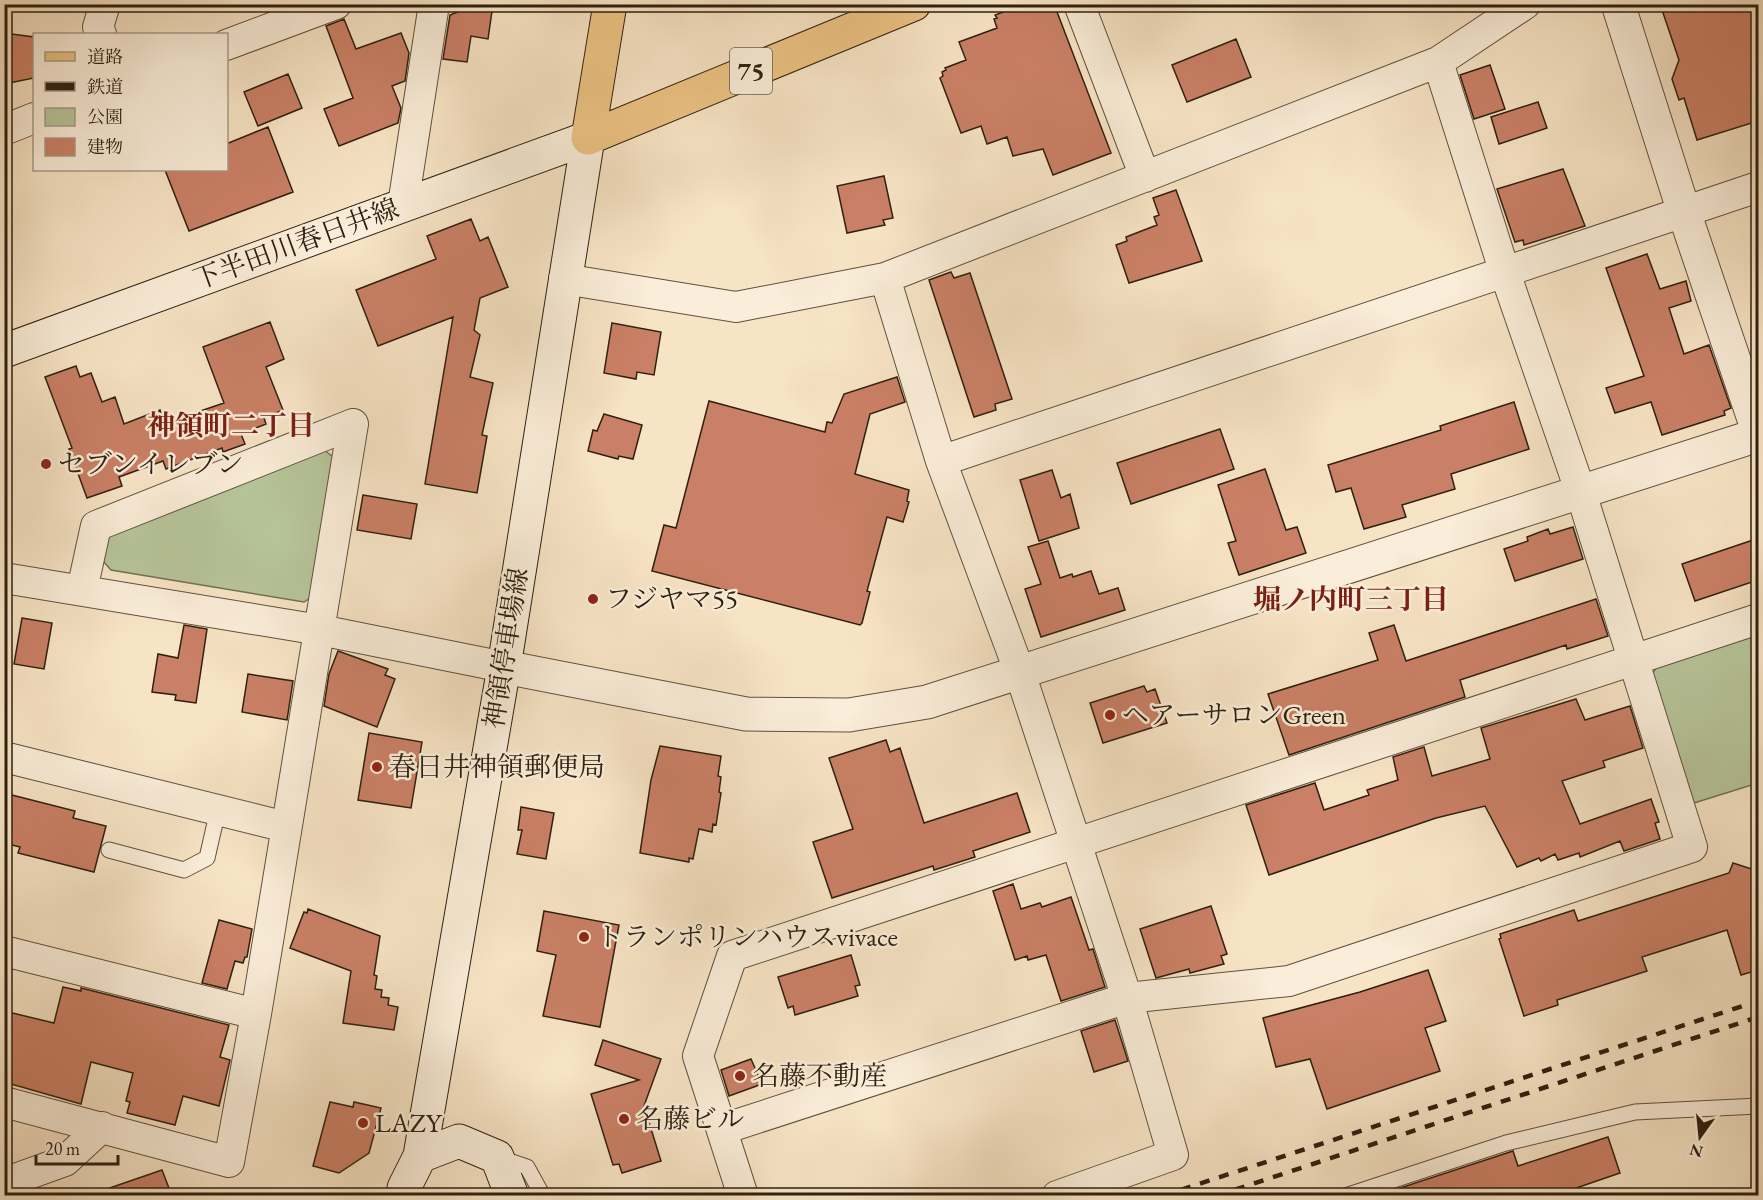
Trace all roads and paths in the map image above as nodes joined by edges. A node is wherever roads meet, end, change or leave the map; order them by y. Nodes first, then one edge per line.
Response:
1 (105, 4) edge
2 (336, 4) edge
3 (434, 4) edge
4 (610, 4) edge
5 (914, 4) edge
6 (1079, 4) edge
7 (1525, 4) edge
8 (1618, 4) edge
9 (101, 33) edge
10 (228, 44) edge
11 (1438, 62) junction
12 (33, 118) edge
13 (4, 130) edge
14 (588, 138) junction
15 (1145, 177) junction
16 (1758, 187) edge
17 (403, 205) junction
18 (1684, 212) junction
19 (1504, 270) junction
20 (885, 278) junction
21 (564, 279) junction
22 (4, 351) edge
23 (1758, 433) edge
24 (941, 461) junction
25 (1581, 494) junction
26 (4, 578) edge
27 (82, 590) junction
28 (1758, 619) edge
29 (320, 630) junction
30 (1633, 660) junction
31 (504, 668) junction
32 (1020, 673) junction
33 (4, 758) edge
34 (218, 810) junction
35 (286, 827) junction
36 (1074, 842) junction
37 (109, 850) dead end
38 (4, 951) edge
39 (1127, 998) junction
40 (256, 1014) junction
41 (4, 1102) edge
42 (1758, 1106) edge
43 (102, 1127) junction
44 (723, 1129) junction
45 (420, 1156) junction
46 (497, 1157) junction
47 (4, 1183) edge
48 (400, 1193) edge
49 (512, 1196) edge
50 (543, 1196) edge
51 (743, 1196) edge
52 (1057, 1196) edge
53 (1345, 1196) edge

1 - 9 street
2 - 10 street
3 - 17 street
4 - 14 main road
5 - 14 main road, 75
6 - 15 street
7 - 11 street
8 - 18 main road
11 - 15 street
11 - 19 street
12 - 13 street
14 - 17 main road, 下半田川春日井線
14 - 21 main road, 神領停車場線
15 - 20 street
16 - 18 street
17 - 22 main road, 下半田川春日井線
18 - 19 street
18 - 23 main road
19 - 24 street
19 - 25 street
20 - 21 street
20 - 24 street
21 - 31 main road, 神領停車場線
23 - 25 main road
24 - 32 street
25 - 30 street
25 - 32 main road
26 - 27 street
27 - 29 street
27 - 29 street
28 - 30 street
29 - 31 street
29 - 35 street
30 - 36 street
30 - 39 street
31 - 32 main road
31 - 45 main road, 神領停車場線
32 - 36 street
33 - 34 street
34 - 35 street
34 - 37 lane
35 - 40 street
36 - 39 street
36 - 44 street
38 - 40 street
39 - 44 street
39 - 52 street
40 - 43 street
41 - 43 street
42 - 53 lane
43 - 47 street
44 - 51 street
45 - 46 main road
45 - 48 main road, 神領停車場線
46 - 49 main road
46 - 50 lane

